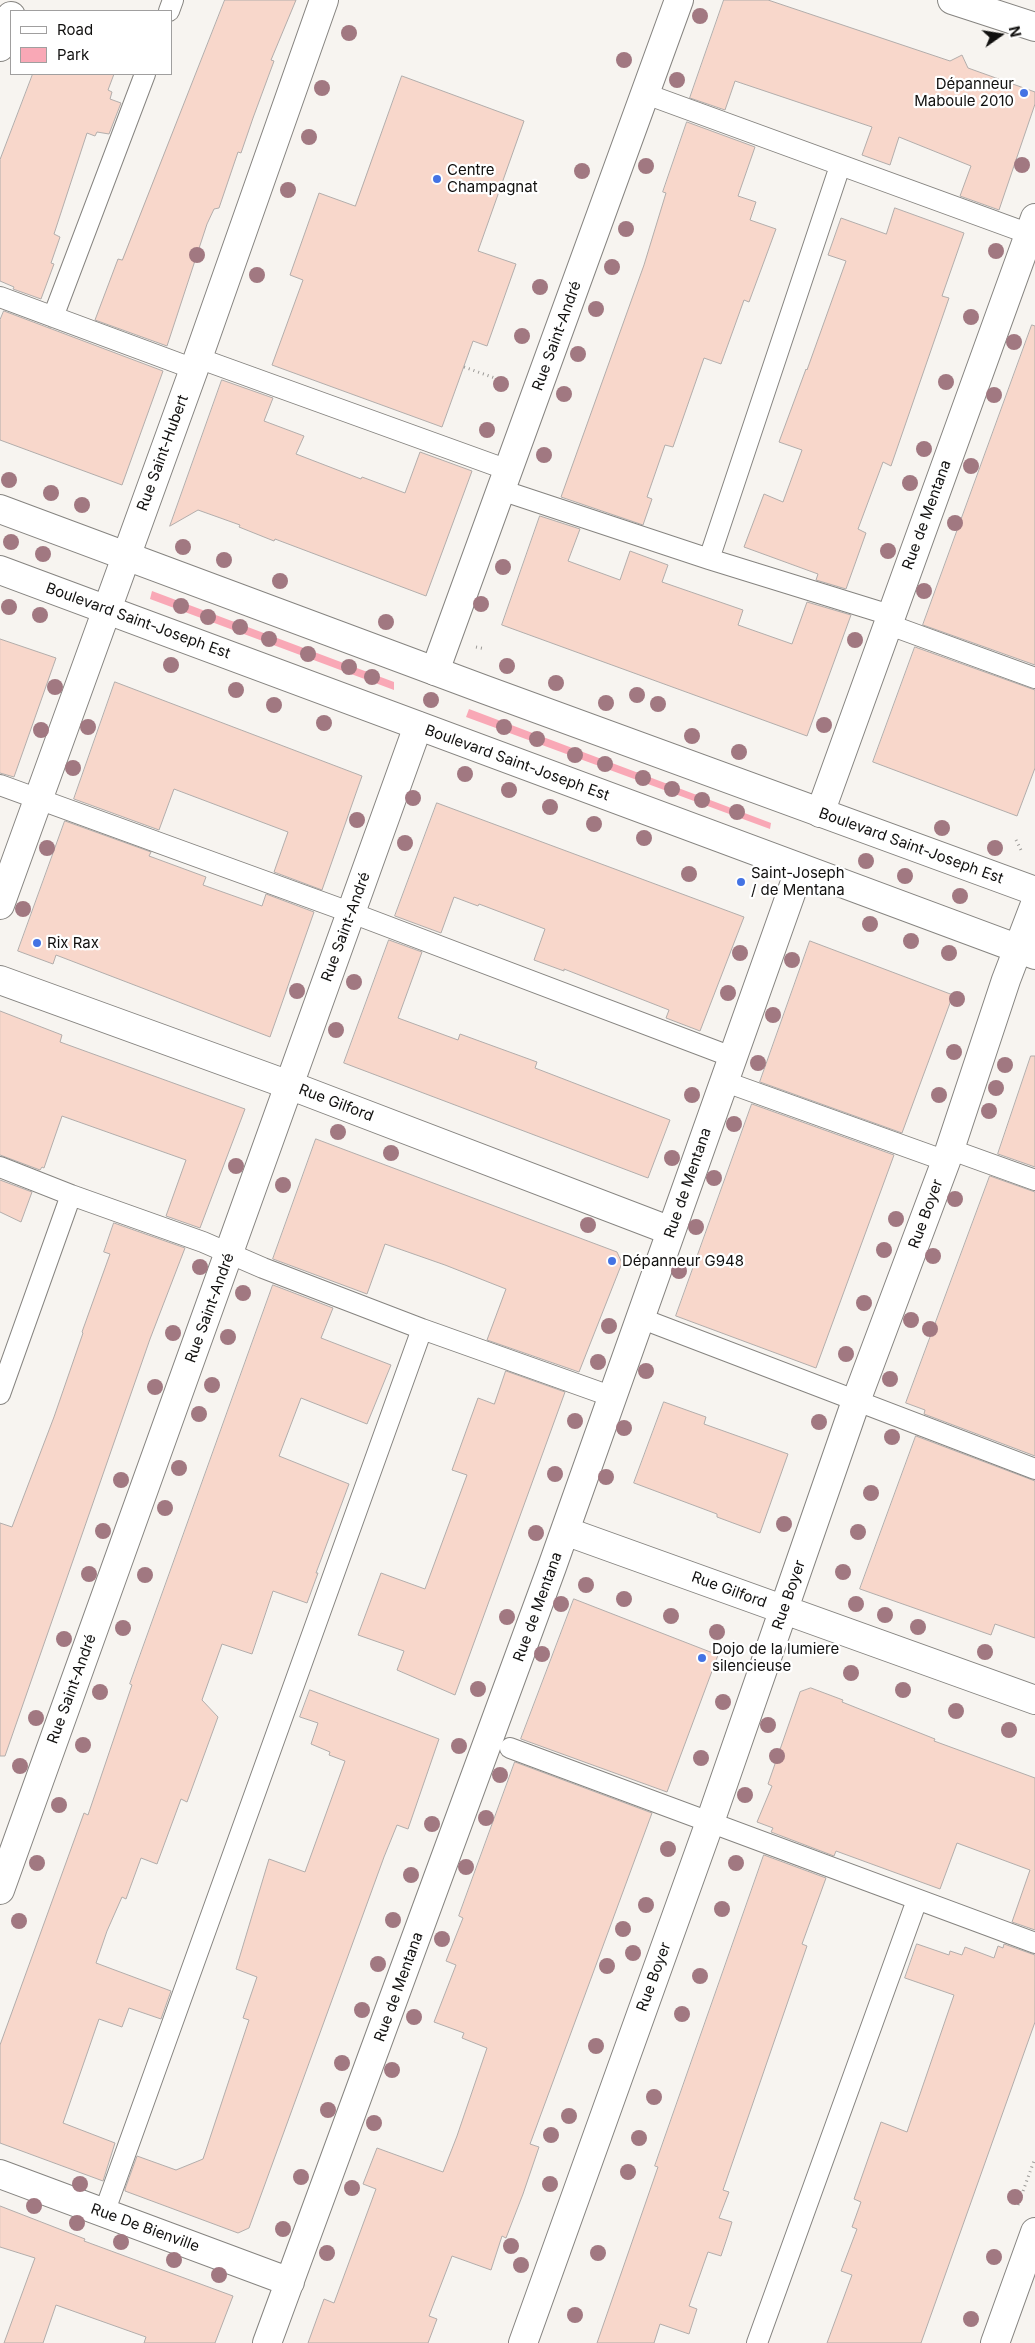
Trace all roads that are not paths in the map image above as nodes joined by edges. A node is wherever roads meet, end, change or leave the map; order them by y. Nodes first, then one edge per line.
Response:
1 (324, 0) edge
2 (679, 0) edge
3 (952, 0) edge
4 (10, 19) edge
5 (1035, 27) edge
6 (0, 47) edge
7 (145, 75) edge
8 (646, 94) junction
9 (840, 166) junction
10 (1033, 229) edge
11 (0, 297) edge
12 (53, 317) junction
13 (196, 363) junction
14 (504, 480) junction
15 (0, 509) edge
16 (127, 556) junction
17 (709, 559) junction
18 (0, 570) edge
19 (108, 609) junction
20 (888, 619) junction
21 (435, 671) junction
22 (1035, 678) edge
23 (418, 726) junction
24 (0, 786) edge
25 (40, 800) junction
26 (820, 813) junction
27 (800, 868) junction
28 (1035, 891) edge
29 (1035, 904) edge
30 (0, 905) edge
31 (352, 913) junction
32 (1027, 951) edge
33 (0, 980) edge
34 (728, 1069) junction
35 (289, 1085) junction
36 (947, 1155) junction
37 (0, 1167) edge
38 (1035, 1180) edge
39 (71, 1195) junction
40 (671, 1230) junction
41 (230, 1254) junction
42 (640, 1318) junction
43 (422, 1329) junction
44 (0, 1394) edge
45 (613, 1398) junction
46 (856, 1401) junction
47 (1035, 1468) edge
48 (565, 1531) junction
49 (785, 1610) junction
50 (1035, 1700) edge
51 (510, 1748) dead end
52 (710, 1822) junction
53 (0, 1890) edge
54 (917, 1900) junction
55 (1035, 1944) edge
56 (0, 2174) edge
57 (104, 2213) junction
58 (1035, 2232) edge
59 (290, 2282) junction
60 (267, 2343) edge
61 (523, 2343) edge
62 (757, 2343) edge
63 (995, 2343) edge

1 - 13 street, Rue Saint-Hubert
2 - 8 street, Rue Saint-André
3 - 5 street
4 - 6 street
7 - 12 lane
8 - 9 lane
8 - 14 street, Rue Saint-André
9 - 10 lane
9 - 17 lane
10 - 20 street, Rue de Mentana
11 - 12 lane
12 - 13 lane
13 - 14 lane
13 - 16 street, Rue Saint-Hubert
14 - 17 lane
14 - 21 street, Rue Saint-André
15 - 16 street, Boulevard Saint-Joseph Est
16 - 19 street, Rue Saint-Hubert
16 - 21 street, Boulevard Saint-Joseph Est
17 - 20 lane
18 - 19 street, Boulevard Saint-Joseph Est
19 - 23 street, Boulevard Saint-Joseph Est
19 - 25 street, Rue Saint-Hubert
20 - 22 lane
20 - 26 street, Rue de Mentana
21 - 26 street, Boulevard Saint-Joseph Est
23 - 27 street, Boulevard Saint-Joseph Est
23 - 31 street, Rue Saint-André
24 - 25 lane
25 - 30 street, Rue Saint-Hubert
25 - 31 lane
26 - 28 street, Boulevard Saint-Joseph Est
27 - 32 street, Boulevard Saint-Joseph Est
27 - 34 street, Rue de Mentana
29 - 32 street, Rue Boyer
31 - 34 lane
31 - 35 street, Rue Saint-André
32 - 36 street, Rue Boyer
33 - 35 street, Rue Gilford
34 - 36 lane
34 - 40 street, Rue de Mentana
35 - 40 street, Rue Gilford
35 - 41 street, Rue Saint-André
36 - 38 lane
36 - 46 street, Rue Boyer
37 - 39 lane
39 - 41 lane
39 - 44 lane
40 - 42 street, Rue de Mentana
41 - 43 lane
41 - 53 street, Rue Saint-André
42 - 45 street, Rue de Mentana
42 - 46 lane
43 - 45 lane
43 - 57 lane
45 - 48 street, Rue de Mentana
46 - 47 lane
46 - 49 street, Rue Boyer
48 - 49 street, Rue Gilford
48 - 59 street, Rue de Mentana
49 - 50 street, Rue Gilford
49 - 52 street, Rue Boyer
51 - 52 lane
52 - 54 lane
52 - 61 street, Rue Boyer
54 - 55 lane
54 - 62 lane
56 - 57 street, Rue De Bienville
57 - 59 street, Rue De Bienville
58 - 63 street
59 - 60 street, Rue de Mentana

